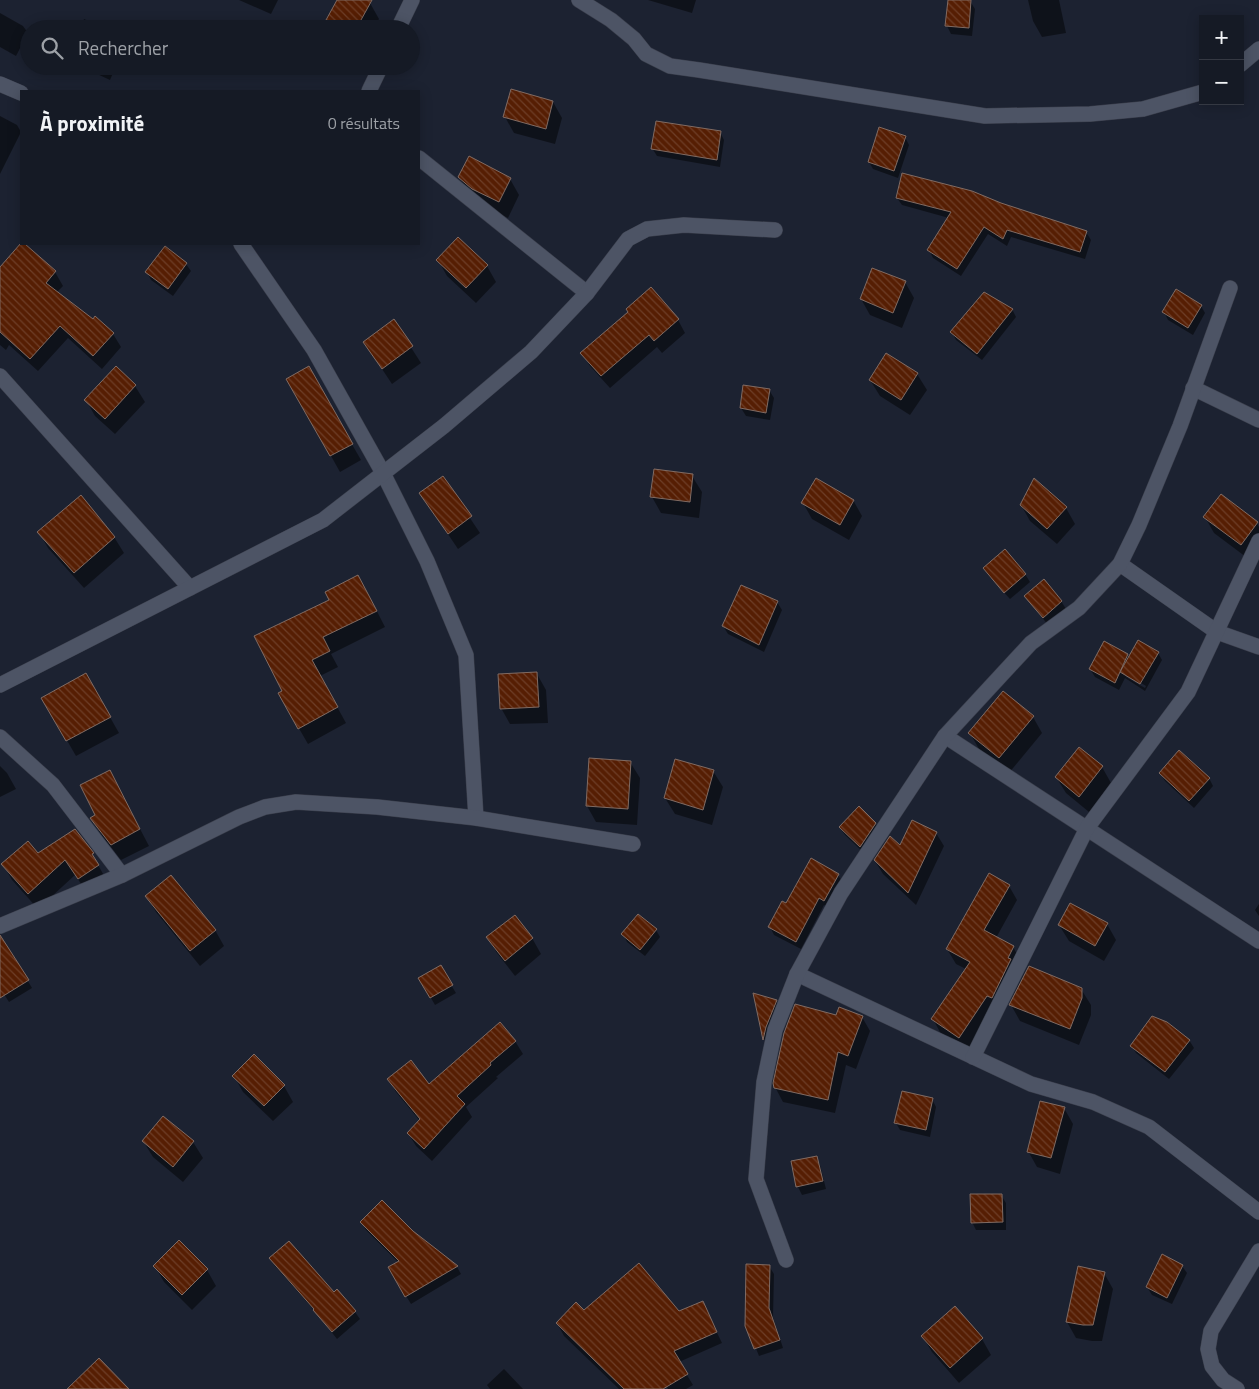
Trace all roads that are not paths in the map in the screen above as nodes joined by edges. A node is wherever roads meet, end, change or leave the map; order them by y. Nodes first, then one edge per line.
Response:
1 (412, 0) edge
2 (579, 0) edge
3 (402, 20) edge
4 (1259, 49) edge
5 (1244, 62) edge
6 (377, 75) edge
7 (0, 84) edge
8 (369, 90) edge
9 (20, 93) edge
10 (1199, 93) edge
11 (420, 159) edge
12 (775, 230) dead end
13 (242, 245) edge
14 (1230, 288) dead end
15 (587, 294) junction
16 (0, 376) edge
17 (1194, 388) junction
18 (1259, 420) edge
19 (383, 474) junction
20 (1259, 541) edge
21 (1120, 564) junction
22 (190, 588) junction
23 (1217, 632) junction
24 (1259, 647) edge
25 (0, 684) edge
26 (0, 736) edge
27 (945, 736) junction
28 (476, 818) junction
29 (1087, 828) junction
30 (634, 844) dead end
31 (122, 875) junction
32 (0, 926) edge
33 (1259, 941) edge
34 (797, 974) junction
35 (973, 1057) junction
36 (1259, 1212) edge
37 (1259, 1251) edge
38 (786, 1260) dead end
39 (1237, 1389) edge

1 - 3 street
2 - 10 street
4 - 5 street
6 - 8 street
7 - 9 street
11 - 15 street
12 - 15 street
13 - 19 street
14 - 17 street
15 - 19 street
16 - 22 street
17 - 18 street
17 - 21 street
19 - 22 street
19 - 28 street
20 - 23 street
21 - 23 street
21 - 27 street
22 - 25 street
23 - 24 street
23 - 29 street
26 - 31 street
27 - 29 street
27 - 34 street
28 - 30 street
28 - 31 street
29 - 33 street
29 - 35 street
31 - 32 street
34 - 35 street
34 - 38 street
35 - 36 street
37 - 39 street

